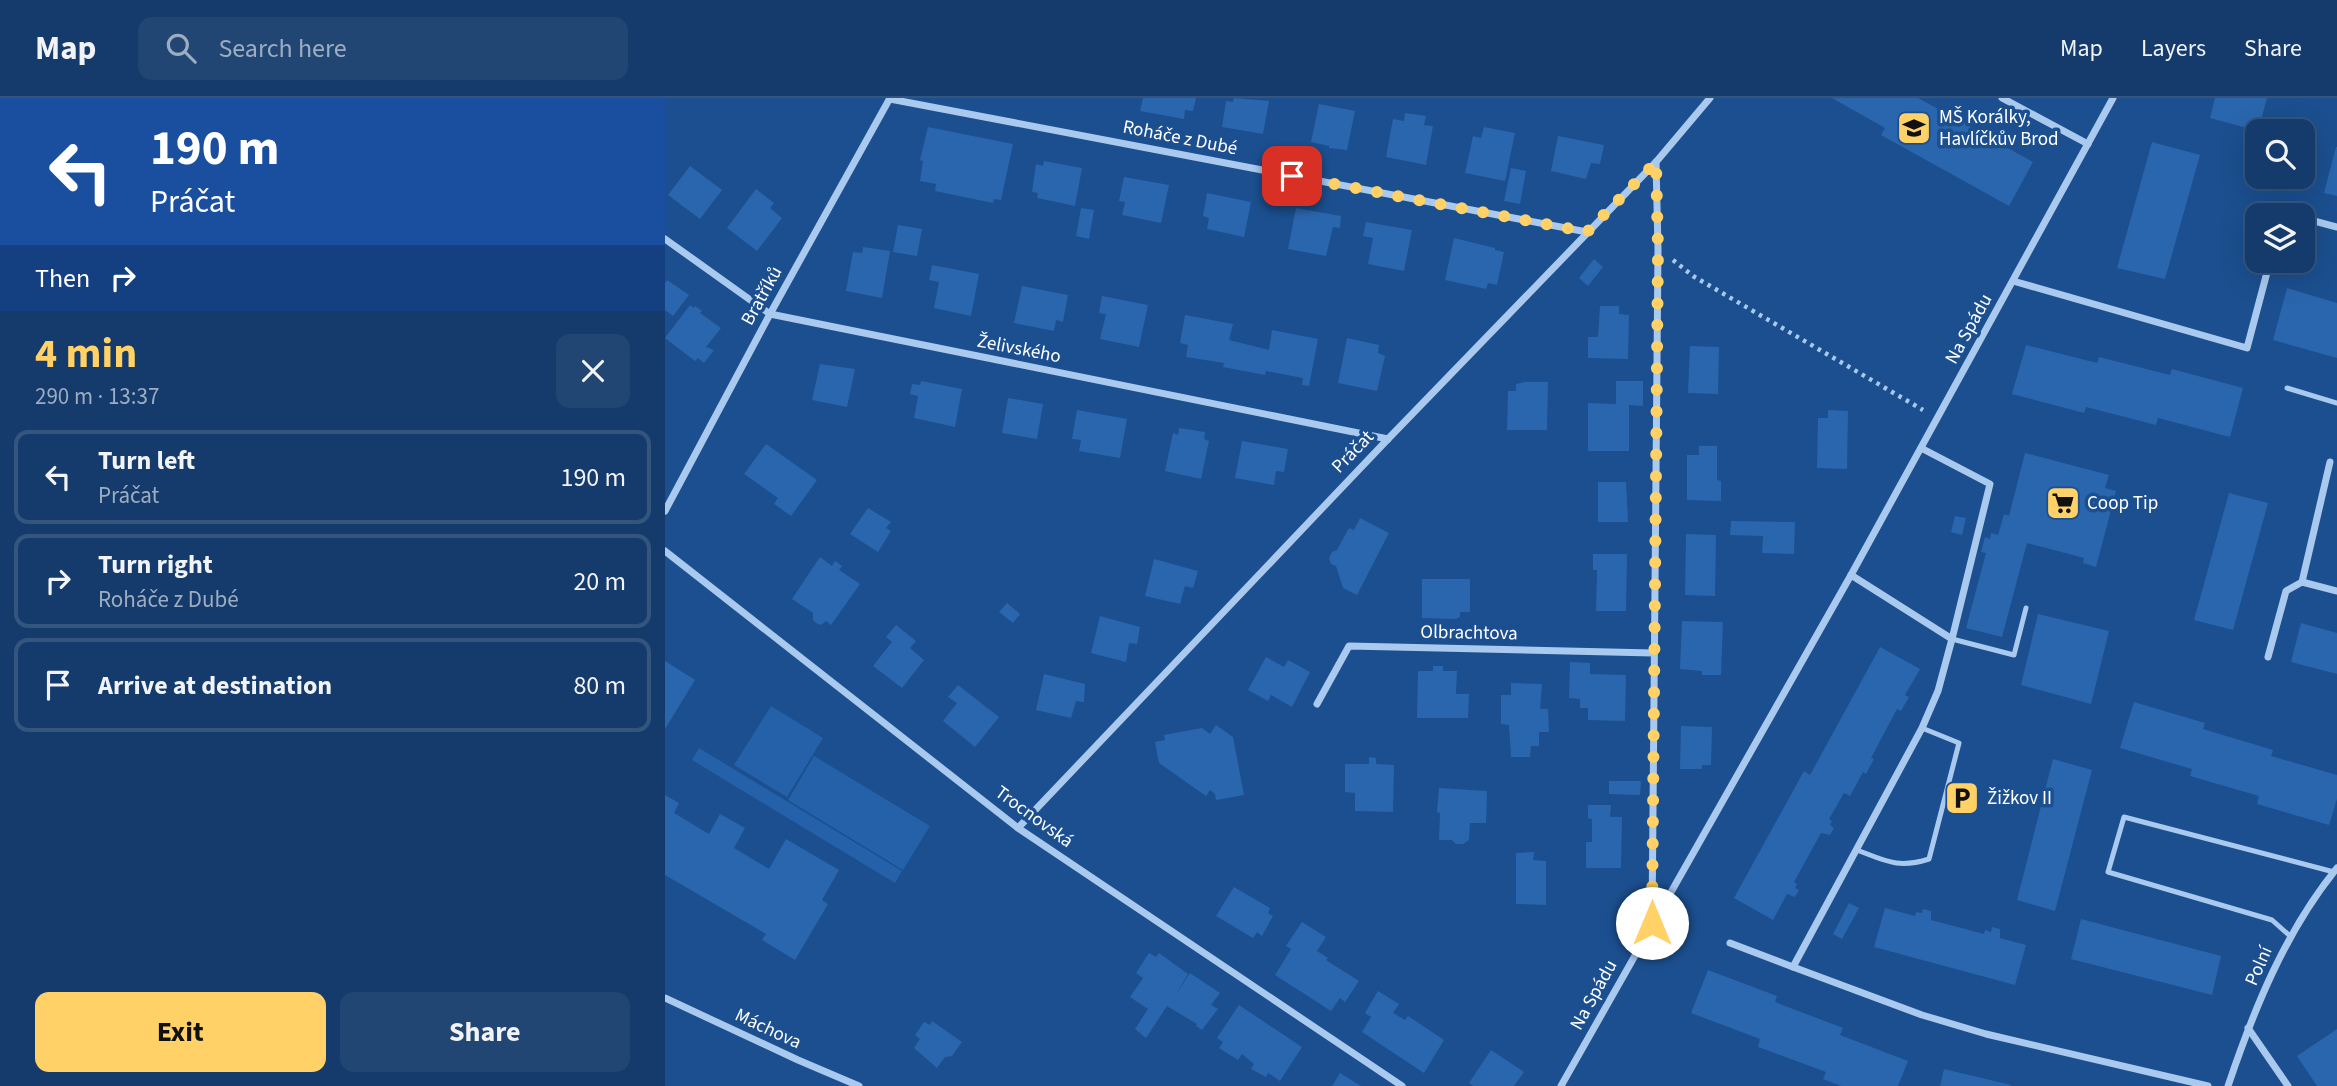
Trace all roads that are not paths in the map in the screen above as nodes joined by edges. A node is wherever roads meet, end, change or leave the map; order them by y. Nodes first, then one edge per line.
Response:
1 (1710, 98) edge
2 (2002, 98) edge
3 (2113, 98) edge
4 (890, 99) edge
5 (2088, 144) junction
6 (1656, 162) junction
7 (2315, 221) edge
8 (2337, 227) edge
9 (1587, 232) junction
10 (665, 239) edge
11 (2267, 273) edge
12 (2013, 281) junction
13 (770, 314) junction
14 (2287, 388) dead end
15 (2337, 403) edge
16 (1388, 439) junction
17 (1920, 448) junction
18 (2330, 462) dead end
19 (665, 512) edge
20 (665, 551) edge
21 (1851, 575) junction
22 (2302, 582) junction
23 (2337, 591) edge
24 (2026, 608) dead end
25 (1952, 639) junction
26 (1653, 653) junction
27 (2268, 657) dead end
28 (1317, 704) dead end
29 (1922, 727) junction
30 (1018, 828) junction
31 (1857, 850) junction
32 (2336, 870) edge
33 (1652, 923) junction
34 (2290, 936) junction
35 (1730, 943) dead end
36 (1793, 967) junction
37 (665, 998) edge
38 (2248, 1028) junction
39 (859, 1086) edge
40 (1402, 1086) edge
41 (1561, 1086) edge
42 (2208, 1086) edge
43 (2228, 1086) edge
44 (2288, 1086) edge

1 - 6 street, Práčat
2 - 5 street
3 - 5 street, Na Spádu
4 - 9 street, Roháče z Dubé
4 - 13 street, Bratříků
5 - 12 street, Na Spádu
6 - 9 street, Práčat
6 - 26 street, Na Spádu
7 - 8 street
9 - 16 street, Práčat
10 - 13 street, Želivského
11 - 12 street
12 - 17 street, Na Spádu
13 - 16 street, Želivského
13 - 19 street, Bratříků
14 - 15 lane
16 - 30 street, Práčat
17 - 21 street, Na Spádu
17 - 25 street
18 - 22 street
20 - 30 street, Trocnovská
21 - 25 street
21 - 33 street, Na Spádu
22 - 23 street
22 - 27 street
24 - 25 lane
25 - 29 street
26 - 28 street, Olbrachtova
26 - 33 street, Na Spádu
29 - 31 street
29 - 31 lane
30 - 40 street, Trocnovská
31 - 36 street
32 - 34 street, Polní
32 - 34 lane
33 - 41 street, Na Spádu
34 - 38 street, Polní
35 - 36 street
36 - 42 street
37 - 39 street, Máchova
38 - 43 street, Polní
38 - 44 street

